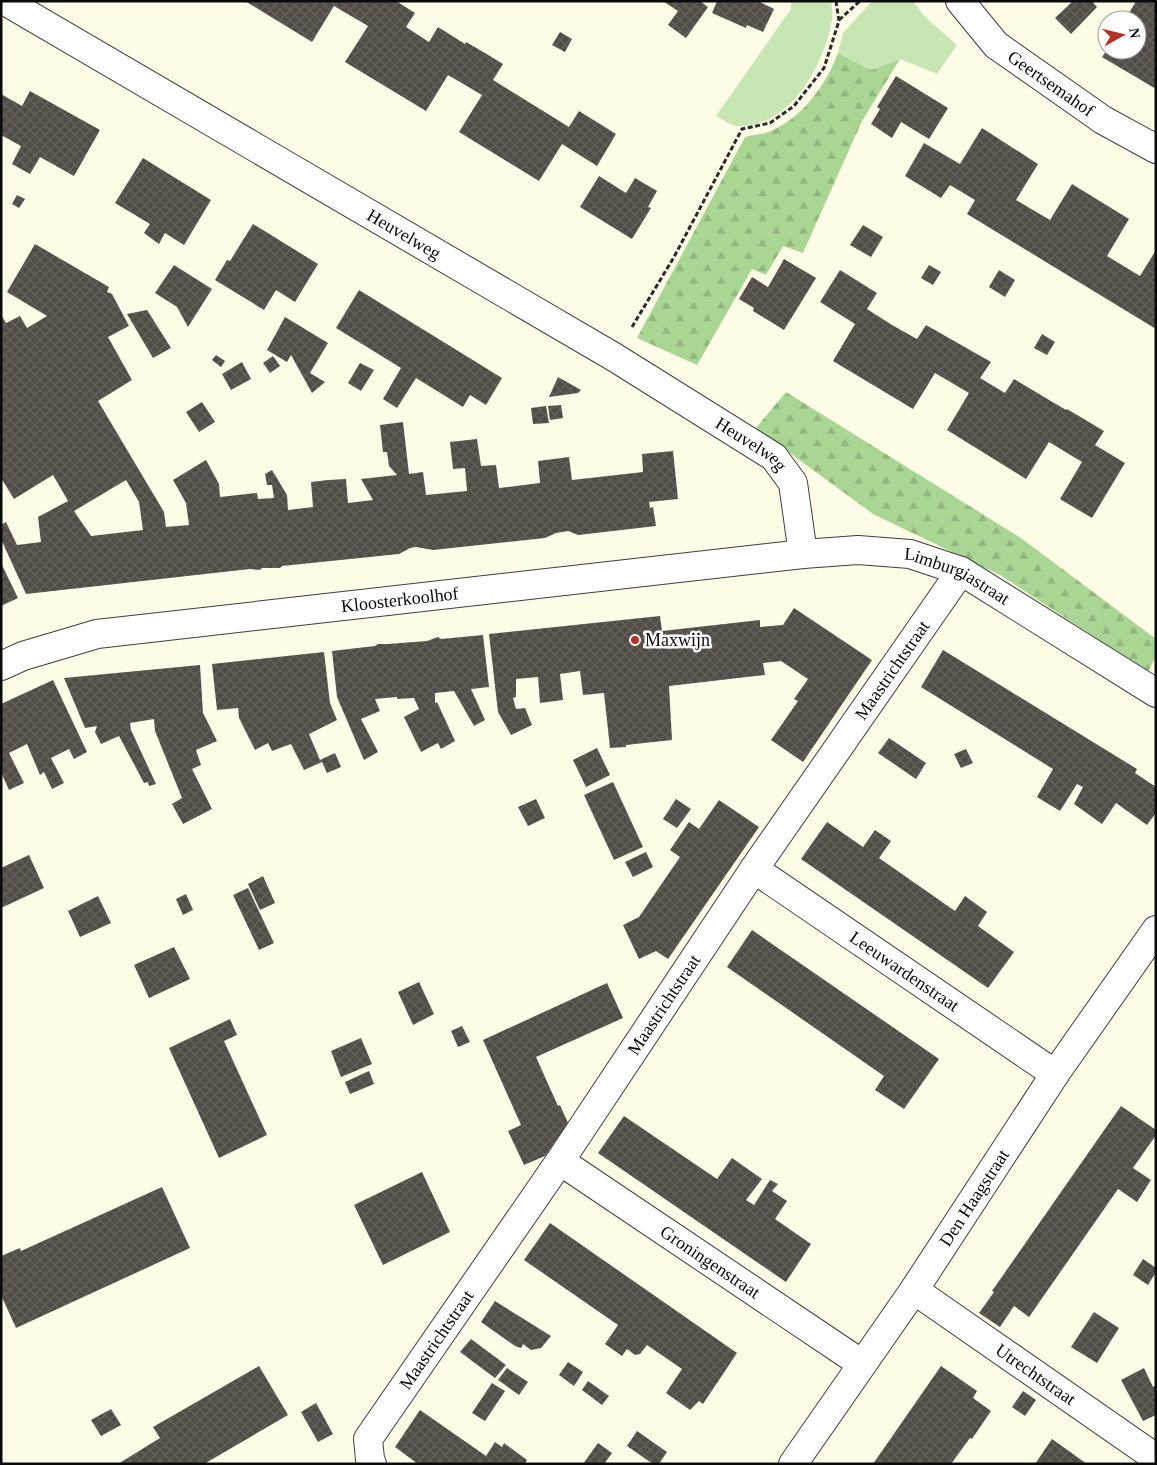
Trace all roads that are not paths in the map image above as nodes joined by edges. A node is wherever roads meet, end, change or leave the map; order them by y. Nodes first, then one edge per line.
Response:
1 (5, 1) edge
2 (960, 1) edge
3 (1156, 150) edge
4 (803, 554) junction
5 (961, 571) junction
6 (1, 666) edge
7 (1155, 691) edge
8 (754, 869) junction
9 (1156, 930) edge
10 (1055, 1074) junction
11 (560, 1161) junction
12 (914, 1290) junction
13 (862, 1364) junction
14 (370, 1451) edge
15 (1156, 1458) edge
16 (793, 1464) edge

1 - 4 street, Heuvelweg
2 - 3 street, Geertsemahof
4 - 5 street, Limburgiastraat
4 - 6 street, Kloosterkoolhof
5 - 7 street, Limburgiastraat
5 - 8 street, Maastrichtstraat
8 - 10 street, Leeuwardenstraat
8 - 11 street, Maastrichtstraat
9 - 10 street, Den Haagstraat
10 - 12 street, Den Haagstraat
11 - 13 street, Groningenstraat
11 - 14 street, Maastrichtstraat
12 - 13 street, Den Haagstraat
12 - 15 street, Utrechtstraat
13 - 16 street, Den Haagstraat

